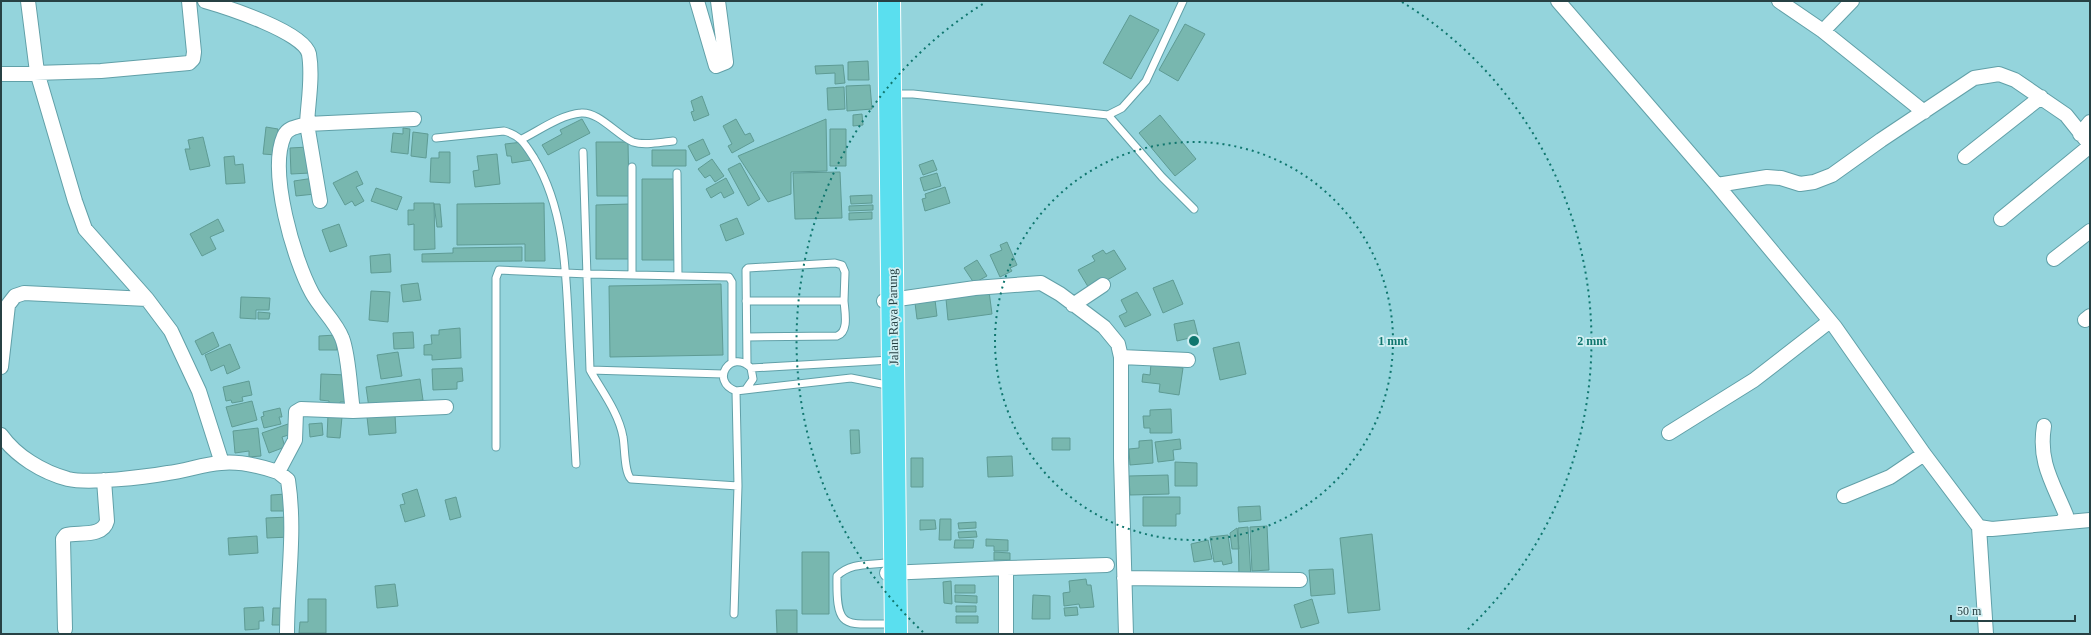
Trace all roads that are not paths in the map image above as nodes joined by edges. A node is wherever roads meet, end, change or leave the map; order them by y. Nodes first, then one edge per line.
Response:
1 (28, 1) edge
2 (190, 1) edge
3 (205, 1) edge
4 (697, 1) edge
5 (718, 1) edge
6 (878, 1) edge
7 (889, 1) edge
8 (1184, 1) edge
9 (1558, 1) edge
10 (1779, 1) edge
11 (1852, 1) edge
12 (1823, 31) junction
13 (37, 72) junction
14 (1, 74) edge
15 (890, 94) junction
16 (2041, 97) junction
17 (1924, 112) junction
18 (1108, 115) junction
19 (414, 119) dead end
20 (2090, 122) edge
21 (307, 124) junction
22 (2080, 134) junction
23 (436, 138) dead end
24 (522, 139) junction
25 (673, 141) dead end
26 (2090, 146) edge
27 (583, 152) dead end
28 (1965, 157) dead end
29 (632, 167) dead end
30 (676, 173) dead end
31 (1717, 185) junction
32 (320, 201) dead end
33 (1194, 209) dead end
34 (2001, 219) dead end
35 (2090, 231) edge
36 (2054, 259) dead end
37 (565, 273) junction
38 (588, 274) junction
39 (632, 275) junction
40 (678, 276) junction
41 (1103, 285) dead end
42 (147, 299) junction
43 (746, 301) junction
44 (889, 301) junction
45 (844, 302) junction
46 (5, 304) edge
47 (1073, 305) junction
48 (1830, 321) junction
49 (747, 337) junction
50 (1121, 357) junction
51 (889, 360) junction
52 (1188, 360) dead end
53 (732, 362) junction
54 (749, 366) junction
55 (1, 367) edge
56 (590, 370) junction
57 (723, 374) junction
58 (889, 386) junction
59 (746, 389) junction
60 (736, 391) junction
61 (446, 407) dead end
62 (353, 411) junction
63 (2044, 426) dead end
64 (1669, 433) dead end
65 (1, 434) edge
66 (496, 447) dead end
67 (1924, 454) junction
68 (222, 463) junction
69 (576, 464) dead end
70 (278, 472) junction
71 (104, 480) junction
72 (738, 486) junction
73 (1844, 496) dead end
74 (2090, 520) edge
75 (2062, 522) junction
76 (1978, 527) junction
77 (1106, 565) dead end
78 (1006, 568) junction
79 (889, 570) junction
80 (1124, 578) junction
81 (1300, 580) dead end
82 (734, 614) dead end
83 (65, 629) dead end
84 (891, 629) edge
85 (287, 634) edge
86 (1006, 634) edge
87 (1126, 634) edge
88 (1986, 634) edge

1 - 13 street
2 - 13 street
3 - 21 street
4 - 5 street
6 - 44 highway, Jalan Raya Parung
7 - 15 highway, Jalan Raya Parung
8 - 18 lane
9 - 31 street
10 - 12 street
11 - 12 street
12 - 17 street
13 - 14 street
13 - 42 street
15 - 18 lane
15 - 44 highway, Jalan Raya Parung
16 - 17 street
16 - 22 street
16 - 28 street
17 - 31 street
18 - 33 lane
19 - 21 street
20 - 22 street
21 - 32 street
21 - 62 street
22 - 26 street
23 - 24 lane
24 - 25 lane
24 - 37 lane
26 - 34 street
27 - 38 lane
29 - 39 lane
30 - 40 lane
31 - 48 street
35 - 36 street
37 - 38 lane
37 - 66 lane
37 - 69 lane
38 - 39 lane
38 - 56 lane
39 - 40 lane
40 - 53 lane
41 - 47 street
42 - 46 street
42 - 68 street
43 - 45 lane
43 - 45 lane
43 - 49 lane
44 - 47 street
44 - 51 highway, Jalan Raya Parung
45 - 49 lane
46 - 55 street
47 - 50 street
48 - 64 street
48 - 67 street
49 - 54 lane
50 - 52 street
50 - 80 street
51 - 54 lane
51 - 58 highway, Jalan Raya Parung
53 - 54 lane
53 - 57 lane
54 - 59 lane
56 - 57 lane
56 - 72 lane
57 - 60 lane
58 - 59 lane
58 - 79 highway, Jalan Raya Parung
59 - 60 lane
60 - 72 lane
61 - 62 street
62 - 70 street
63 - 75 street
65 - 71 street
67 - 73 street
67 - 76 street
68 - 70 street
68 - 71 street
70 - 85 street
71 - 83 street
72 - 82 lane
74 - 75 street
75 - 76 street
76 - 88 street
77 - 78 street
78 - 79 street
78 - 86 street
79 - 84 highway, Jalan Raya Parung
79 - 84 lane
80 - 81 street
80 - 87 street

